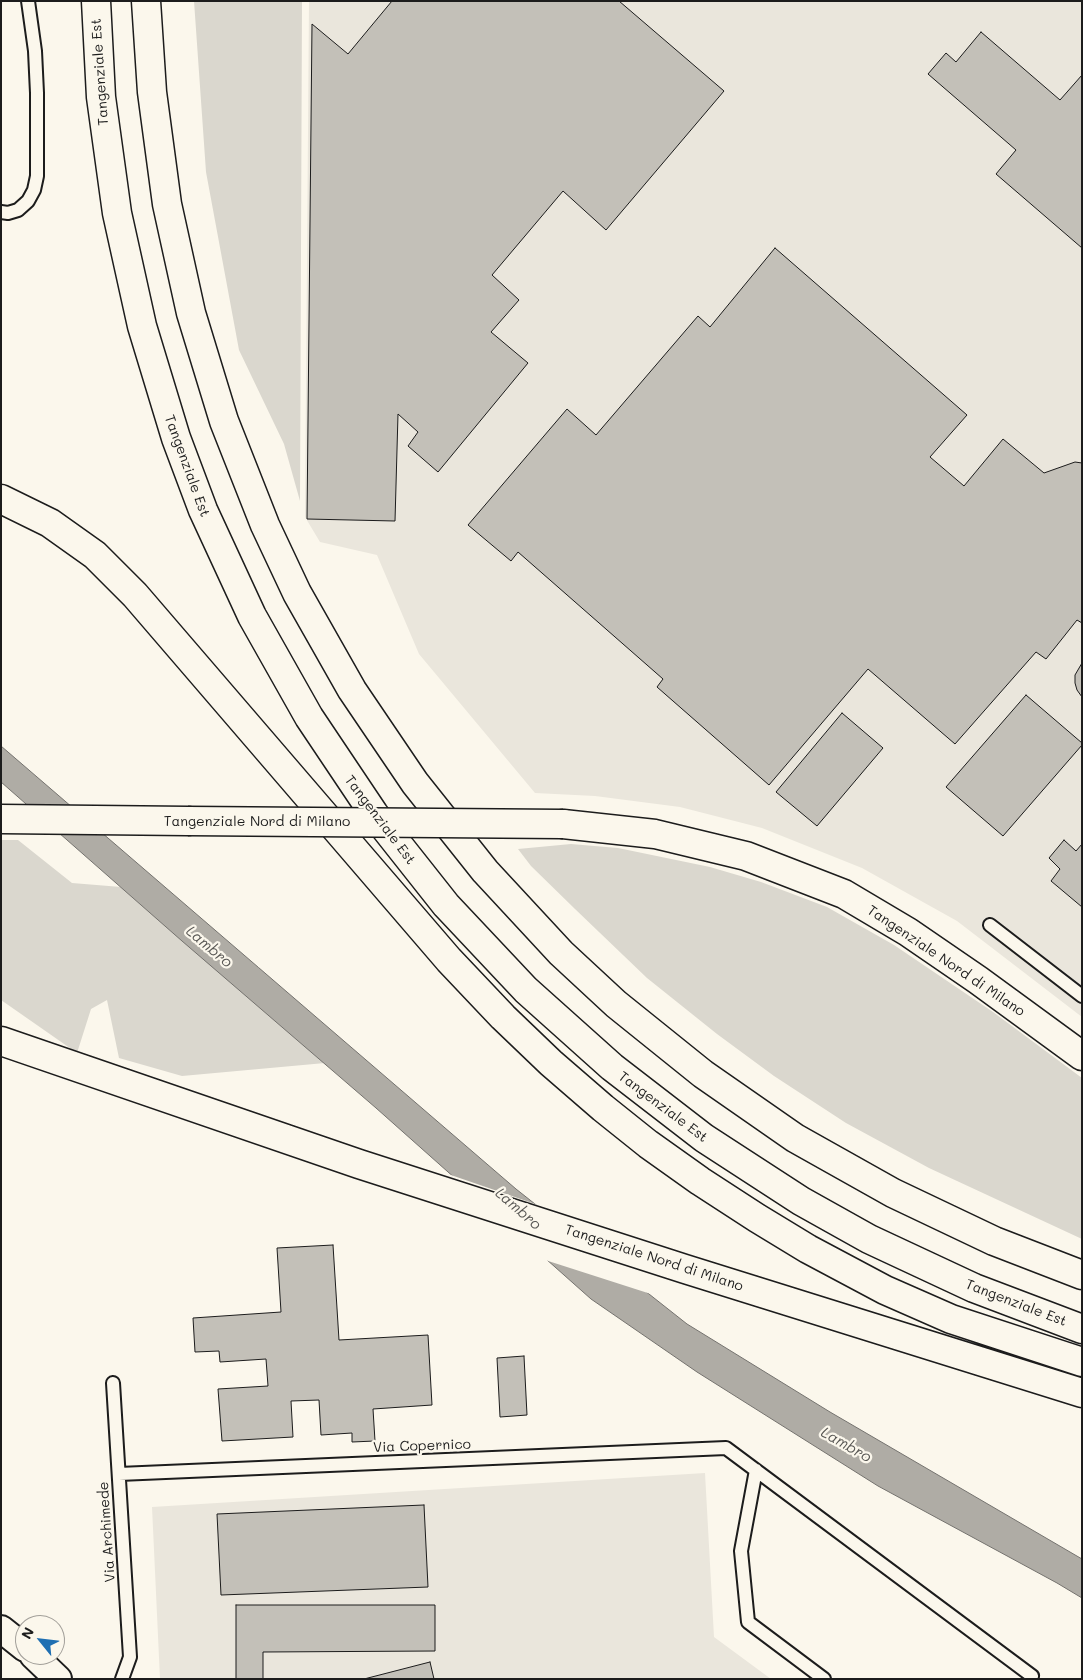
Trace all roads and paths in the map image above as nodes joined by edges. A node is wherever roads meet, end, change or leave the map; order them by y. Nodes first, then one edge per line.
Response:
1 (28, 1) edge
2 (96, 1) edge
3 (146, 1) edge
4 (1, 212) edge
5 (1, 500) edge
6 (1, 819) edge
7 (990, 925) dead end
8 (1082, 996) edge
9 (1, 1041) edge
10 (1082, 1056) edge
11 (1082, 1274) edge
12 (1082, 1329) edge
13 (1082, 1362) edge
14 (112, 1382) dead end
15 (1082, 1392) edge
16 (756, 1470) junction
17 (119, 1474) junction
18 (1, 1629) edge
19 (15, 1640) edge
20 (43, 1665) edge
21 (58, 1679) edge
22 (122, 1679) edge
23 (824, 1679) edge
24 (1031, 1679) edge

1 - 4 lane
2 - 12 highway, Tangenziale Est
3 - 11 highway
5 - 13 highway
6 - 10 highway, Tangenziale Nord di Milano, bridge
7 - 8 lane
9 - 15 highway, Tangenziale Nord di Milano
14 - 17 lane, Via Archimede
16 - 17 lane, Via Copernico
16 - 23 lane
16 - 24 lane
17 - 22 lane, Via Archimede
18 - 19 street
20 - 21 street

